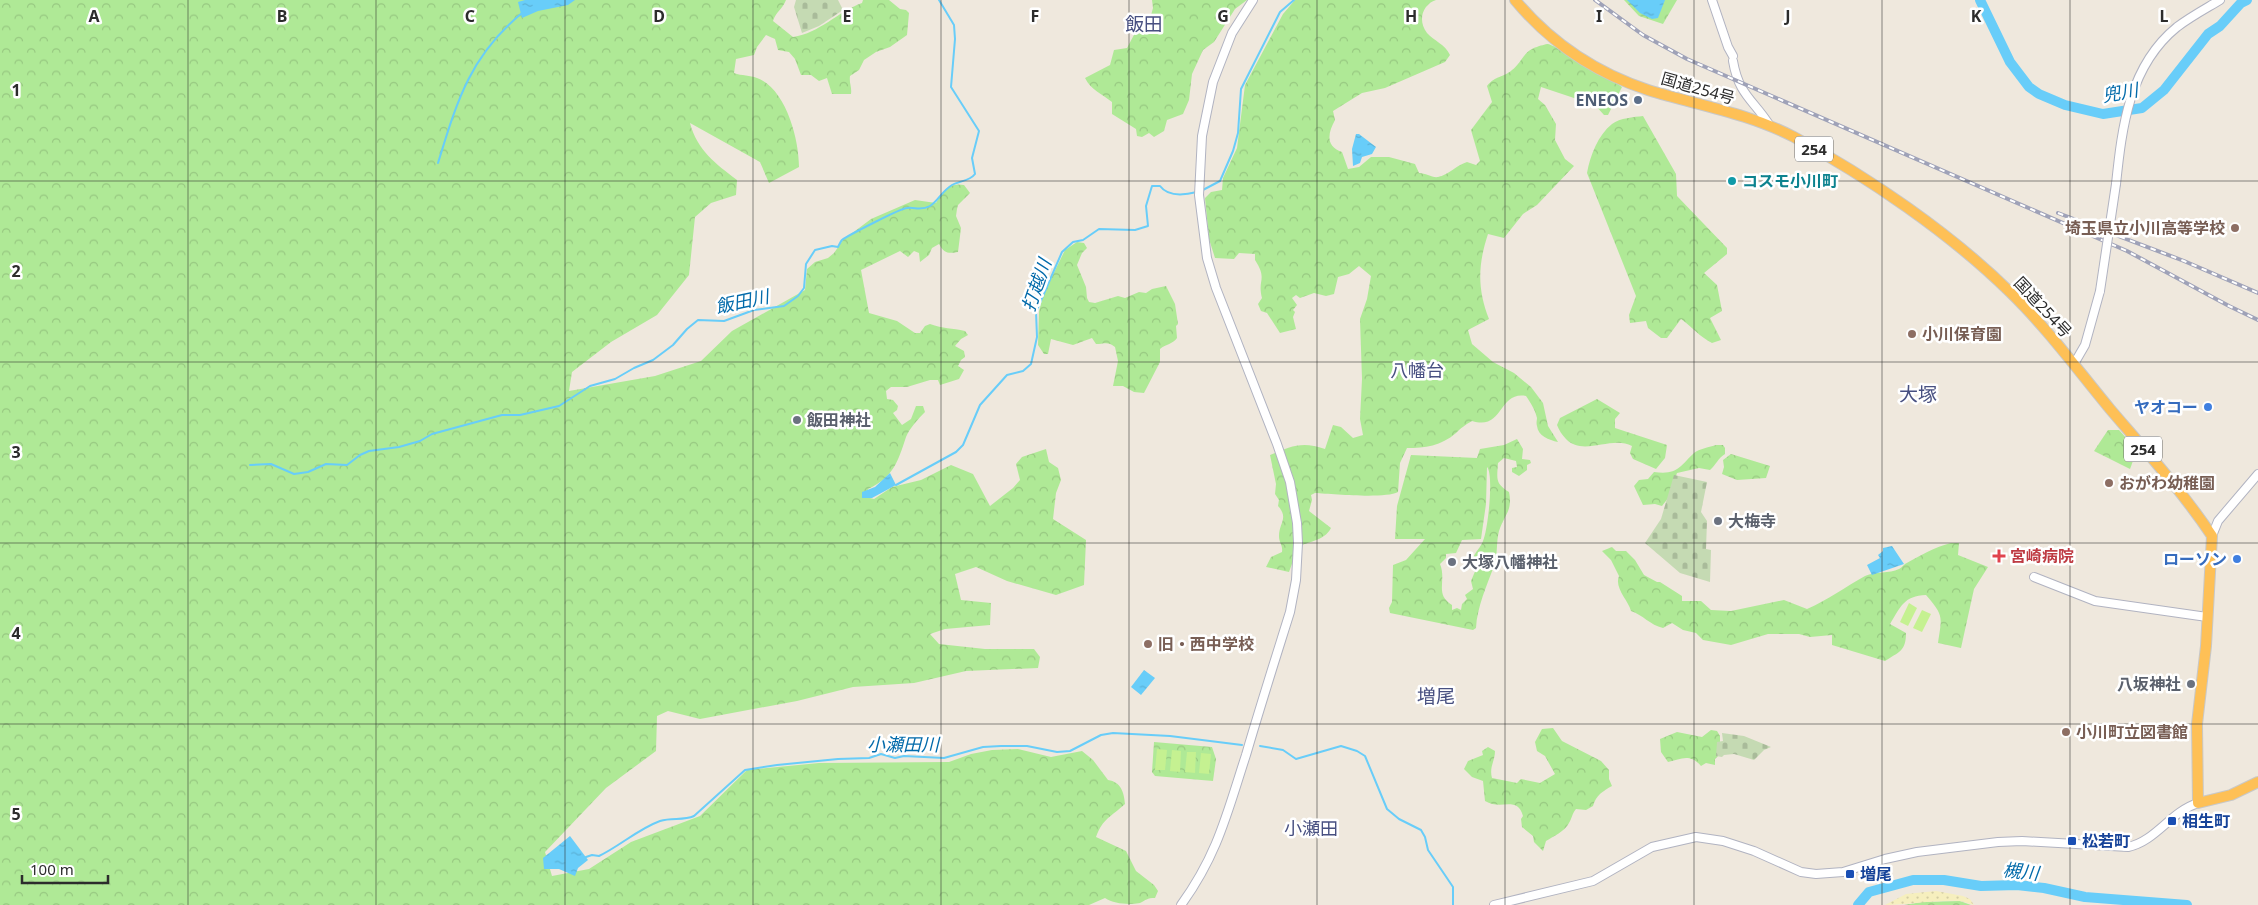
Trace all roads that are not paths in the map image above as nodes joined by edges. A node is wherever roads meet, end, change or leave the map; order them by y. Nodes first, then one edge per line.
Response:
1 (1253, 0) edge
2 (1515, 0) edge
3 (1712, 0) edge
4 (2220, 0) edge
5 (1770, 126) junction
6 (2074, 364) junction
7 (2258, 474) edge
8 (2212, 536) junction
9 (2034, 577) dead end
10 (2207, 617) junction
11 (2258, 782) edge
12 (2198, 803) junction
13 (1181, 905) edge
14 (1494, 905) edge

1 - 13 street
2 - 5 highway, 国道254号 / 254
3 - 5 street
4 - 6 street, bridge
5 - 6 highway, 国道254号 / 254
6 - 8 highway, 国道254号 / 254
7 - 8 street
8 - 10 highway
9 - 10 street
10 - 12 highway
11 - 12 highway
12 - 14 street

